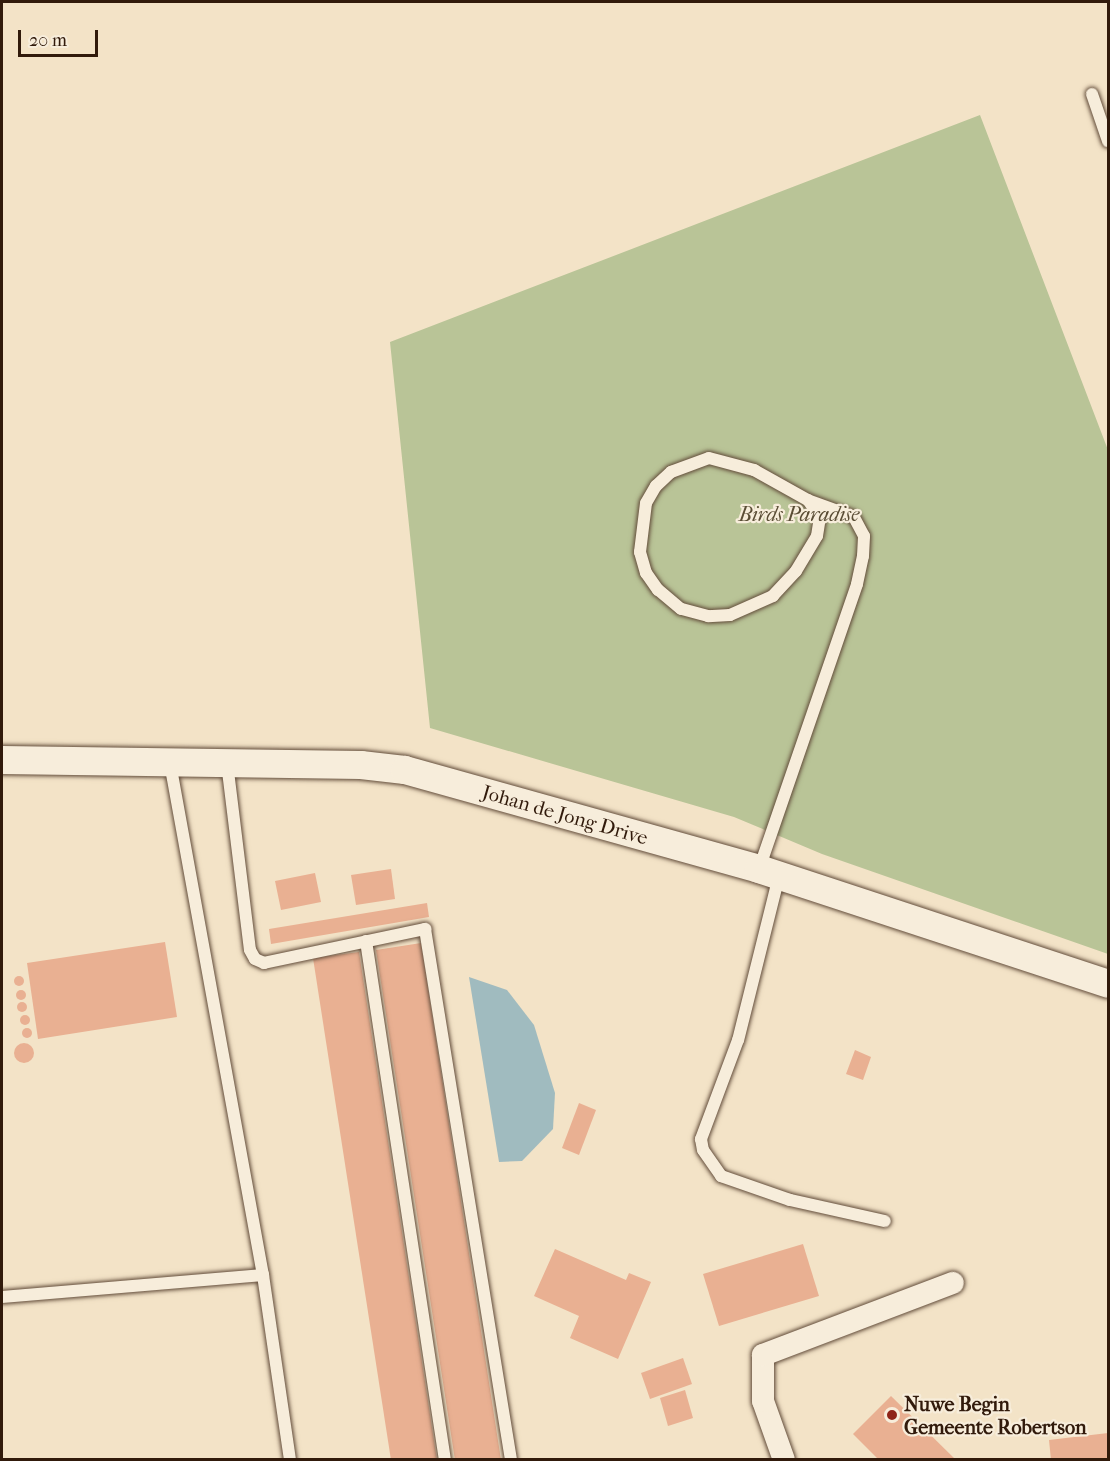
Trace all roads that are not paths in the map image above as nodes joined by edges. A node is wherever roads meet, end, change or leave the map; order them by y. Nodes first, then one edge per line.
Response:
1 (1092, 94) dead end
2 (1108, 141) edge
3 (808, 500) junction
4 (2, 760) edge
5 (170, 762) junction
6 (227, 763) junction
7 (769, 872) junction
8 (366, 941) junction
9 (1108, 984) edge
10 (885, 1221) dead end
11 (263, 1275) junction
12 (953, 1283) dead end
13 (2, 1297) edge
14 (290, 1460) edge
15 (445, 1460) edge
16 (511, 1460) edge
17 (784, 1460) edge

1 - 2 lane
3 - 3 lane
3 - 7 lane
4 - 5 street, Johan de Jong Drive
5 - 6 street, Johan de Jong Drive
5 - 11 lane
6 - 7 street, Johan de Jong Drive
6 - 8 lane
7 - 9 street, Johan de Jong Drive
7 - 10 lane
8 - 15 lane
8 - 16 lane
11 - 13 lane
11 - 14 lane
12 - 17 street

